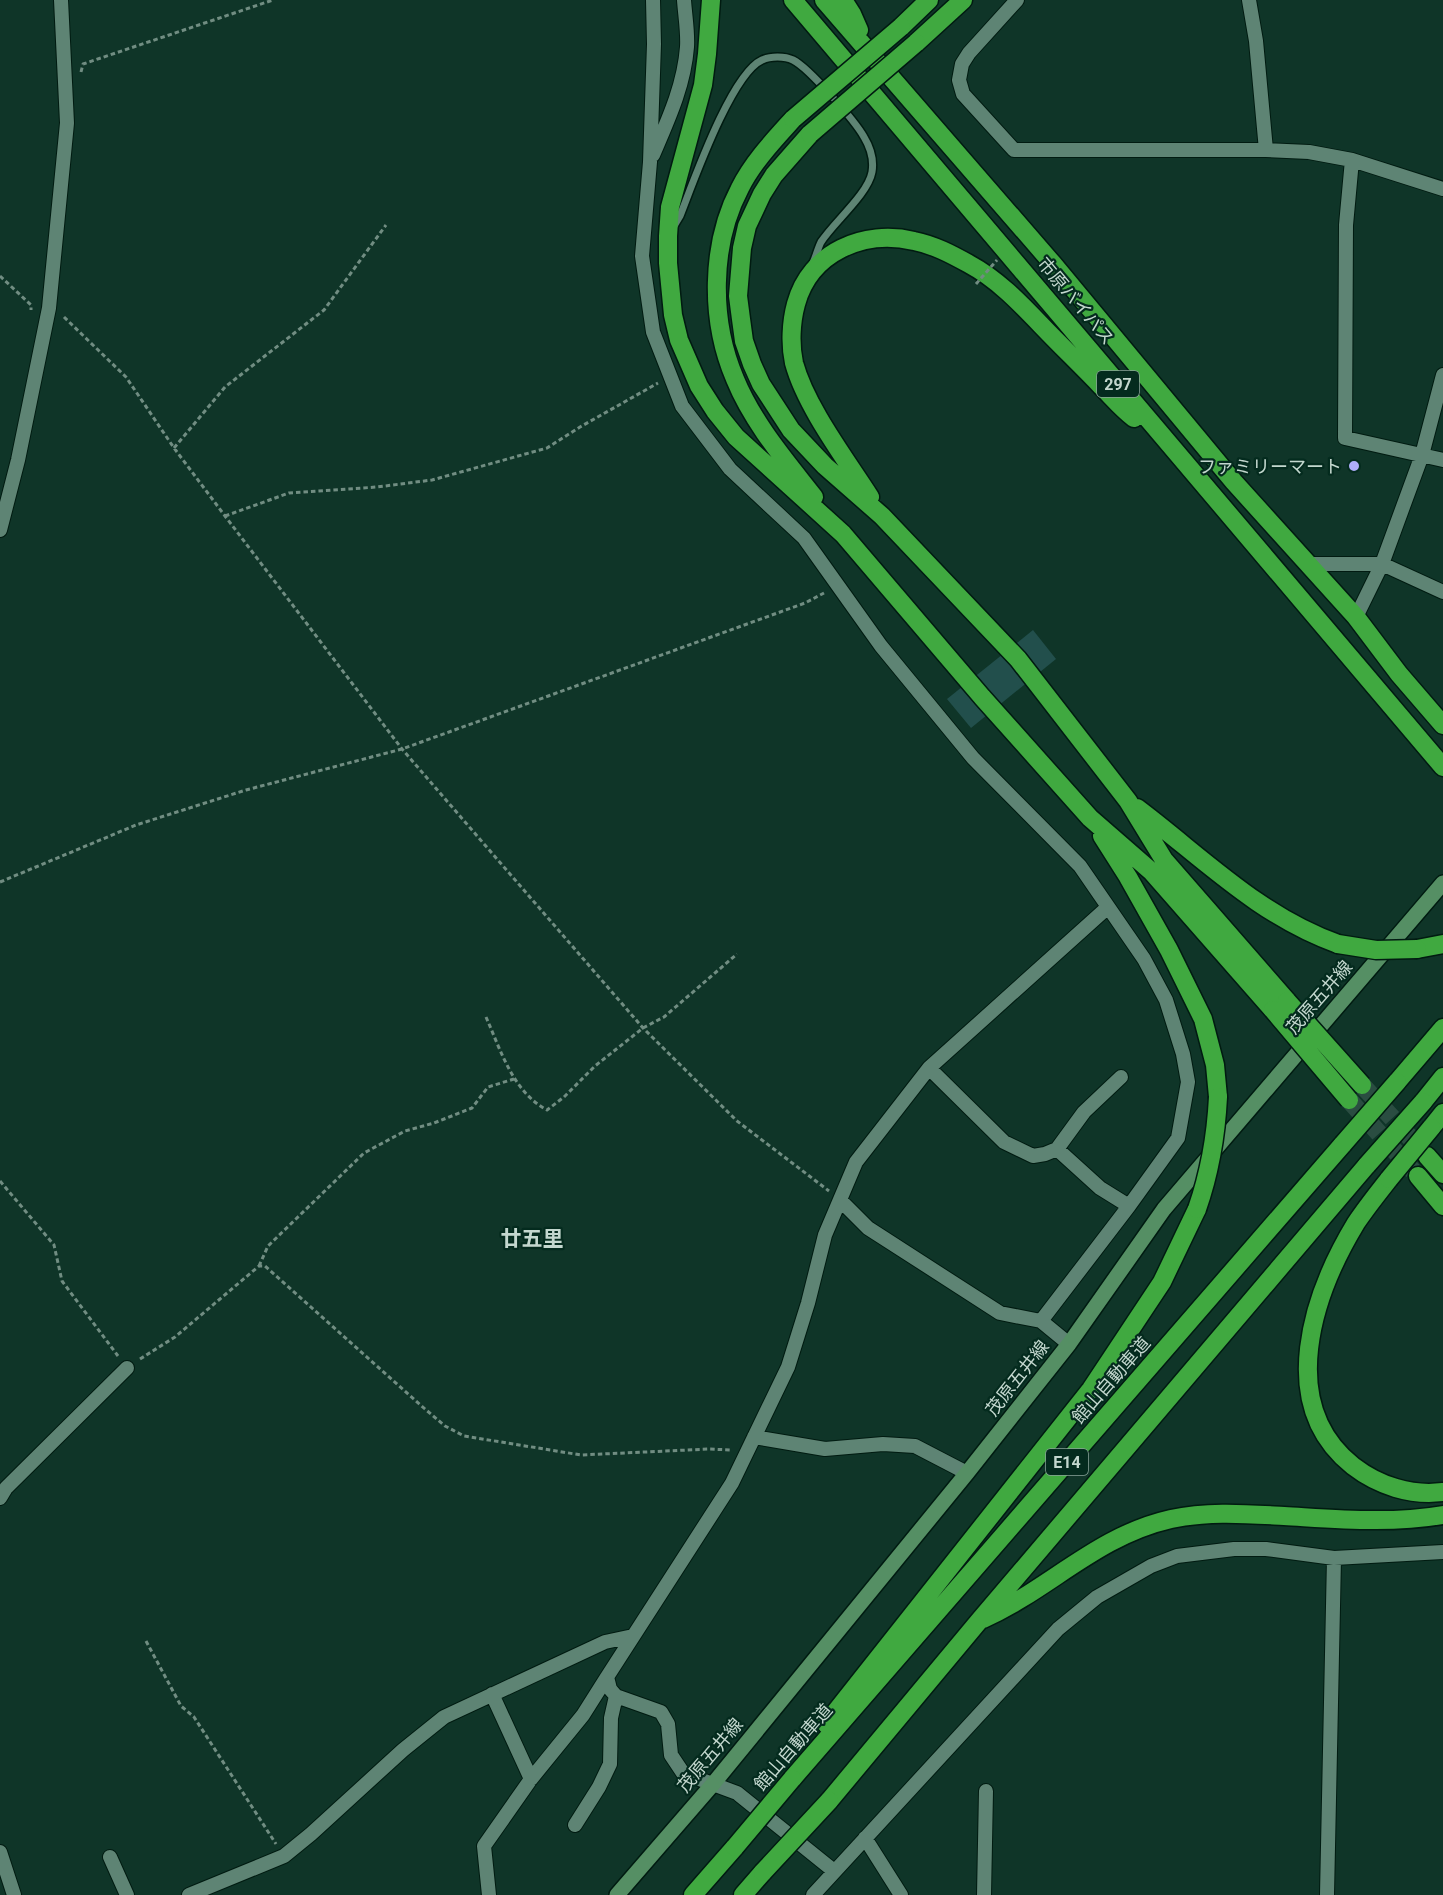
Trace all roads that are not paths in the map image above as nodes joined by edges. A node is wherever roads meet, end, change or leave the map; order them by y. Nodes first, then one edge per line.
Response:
1 (61, 0) edge
2 (653, 0) edge
3 (684, 0) edge
4 (711, 0) edge
5 (793, 0) edge
6 (824, 0) edge
7 (843, 0) edge
8 (929, 0) edge
9 (963, 0) edge
10 (1017, 0) edge
11 (1249, 0) edge
12 (866, 47) junction
13 (1266, 150) junction
14 (1352, 160) junction
15 (650, 162) junction
16 (1443, 189) edge
17 (668, 236) junction
18 (808, 276) junction
19 (1443, 375) edge
20 (1169, 445) junction
21 (1422, 455) junction
22 (1443, 460) edge
23 (882, 516) junction
24 (0, 530) edge
25 (843, 534) junction
26 (1308, 564) junction
27 (1382, 564) junction
28 (1443, 591) edge
29 (1356, 617) junction
30 (1443, 725) edge
31 (1443, 767) edge
32 (1128, 801) junction
33 (1090, 818) junction
34 (1443, 883) edge
35 (1108, 907) junction
36 (1443, 944) edge
37 (1280, 1006) junction
38 (1443, 1028) edge
39 (929, 1068) junction
40 (1121, 1077) dead end
41 (1443, 1077) edge
42 (1362, 1086) tunnel mouth
43 (1349, 1100) tunnel mouth
44 (1443, 1113) edge
45 (1057, 1149) junction
46 (1427, 1156) tunnel mouth
47 (1443, 1174) edge
48 (1418, 1176) tunnel mouth
49 (841, 1201) junction
50 (1129, 1206) junction
51 (1443, 1206) edge
52 (1041, 1322) junction
53 (1069, 1344) junction
54 (127, 1368) road end
55 (754, 1437) junction
56 (967, 1473) junction
57 (1443, 1492) edge
58 (0, 1498) edge
59 (1443, 1515) edge
60 (1443, 1552) edge
61 (1334, 1558) junction
62 (978, 1621) junction
63 (633, 1636) junction
64 (607, 1677) junction
65 (492, 1694) junction
66 (616, 1696) junction
67 (531, 1779) junction
68 (792, 1779) junction
69 (713, 1784) junction
70 (986, 1791) dead end
71 (575, 1825) dead end
72 (865, 1838) junction
73 (0, 1852) edge
74 (110, 1857) dead end
75 (834, 1871) junction
76 (196, 1894) edge
77 (14, 1895) edge
78 (127, 1895) edge
79 (489, 1895) edge
80 (617, 1895) edge
81 (693, 1895) edge
82 (743, 1895) edge
83 (813, 1895) edge
84 (901, 1895) edge
85 (984, 1895) edge
86 (1327, 1895) edge

1 - 24 street
2 - 15 street
3 - 15 street
4 - 17 highway
5 - 20 highway, 市原バイパス / 297
6 - 12 highway, 市原バイパス / 297
7 - 12 highway
8 - 25 highway, bridge
9 - 23 highway, bridge
10 - 13 street
11 - 13 street
12 - 26 highway, 市原バイパス / 297
13 - 14 street
14 - 16 street
14 - 21 street
15 - 35 street
17 - 18 lane
17 - 25 highway
18 - 20 highway
18 - 23 highway
19 - 21 street
20 - 31 highway, 市原バイパス / 297
21 - 22 street
21 - 27 street
23 - 32 highway
25 - 33 highway
26 - 27 street
26 - 29 highway, 市原バイパス / 297
27 - 28 street
27 - 29 street
29 - 30 highway, 市原バイパス / 297
32 - 36 highway, bridge
32 - 37 highway
33 - 37 highway
33 - 68 highway, bridge
34 - 53 main road, 茂原五井線
35 - 39 street
35 - 50 street
37 - 42 highway, bridge
37 - 43 highway, bridge
38 - 68 highway, 館山自動車道 / E14, bridge
39 - 45 street
39 - 49 street
40 - 45 street
41 - 62 highway, E14, bridge
44 - 57 highway, bridge
45 - 50 street
46 - 47 highway
48 - 51 highway
49 - 52 street
49 - 55 street
50 - 52 street
52 - 53 street
53 - 56 main road, 茂原五井線
54 - 58 street
55 - 56 street
55 - 63 street
56 - 69 main road, 茂原五井線
59 - 62 highway
60 - 61 street
61 - 72 street
61 - 86 street
62 - 82 highway, E14, bridge
63 - 64 street
63 - 65 street
64 - 66 street
64 - 67 street
65 - 67 street
65 - 76 street
66 - 69 street
66 - 71 street
67 - 79 street
68 - 81 highway, 館山自動車道 / E14, bridge
69 - 75 street
69 - 80 main road, 茂原五井線
70 - 85 street
72 - 75 street
72 - 84 street
73 - 77 street
74 - 78 street
75 - 83 street

